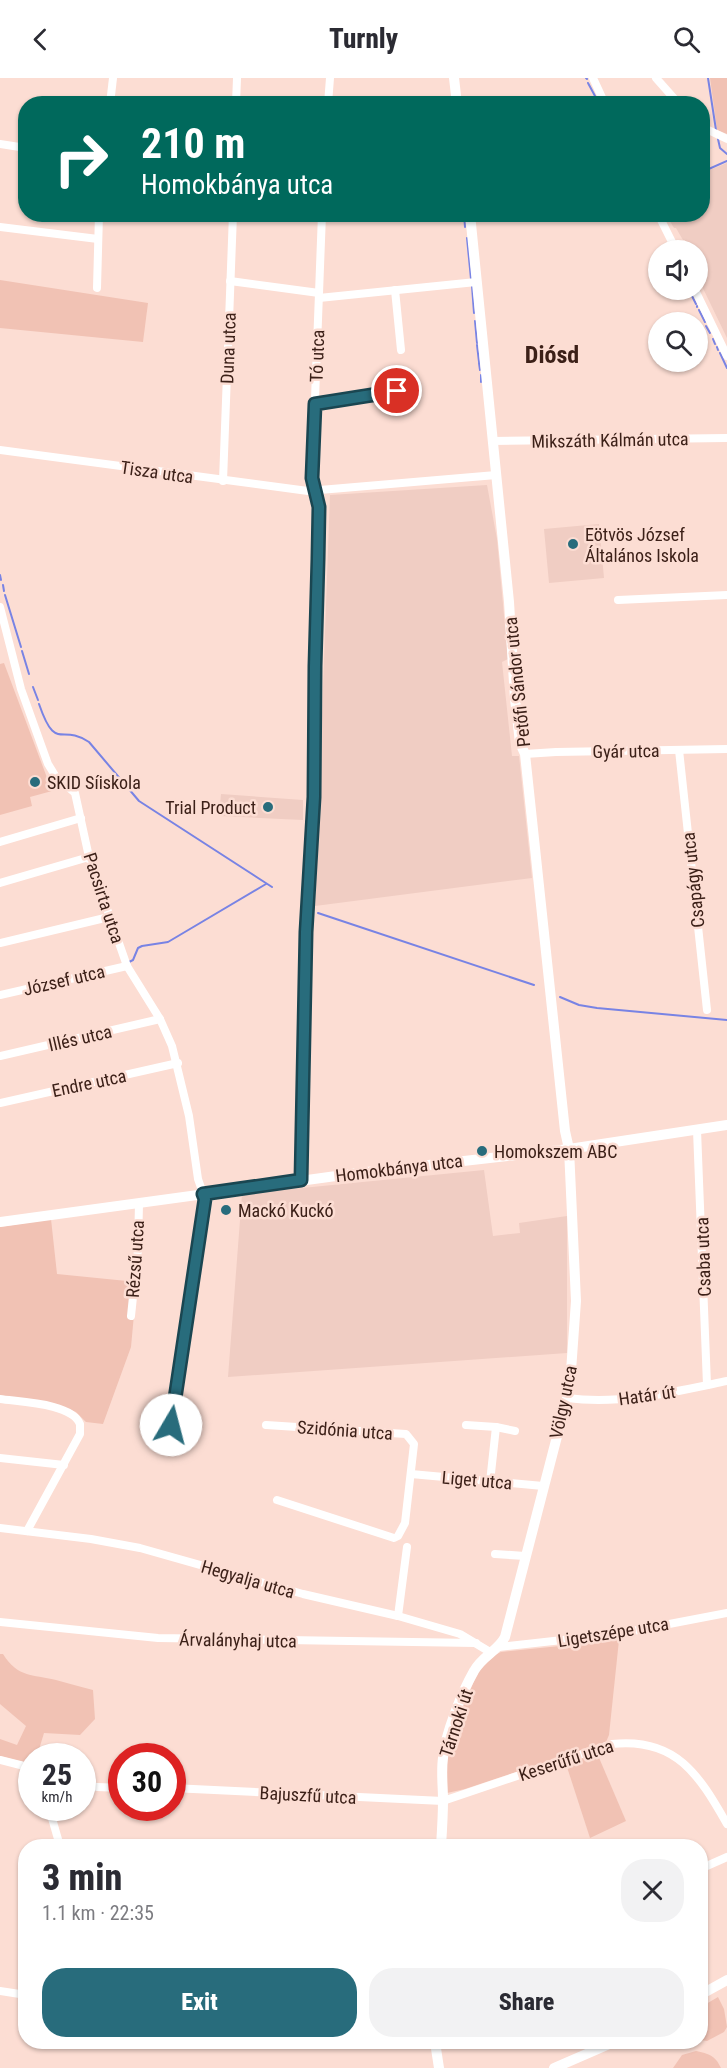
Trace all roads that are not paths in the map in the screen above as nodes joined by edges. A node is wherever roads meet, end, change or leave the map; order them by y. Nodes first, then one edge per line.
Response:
1 (113, 78) edge
2 (237, 78) edge
3 (330, 78) edge
4 (454, 78) edge
5 (592, 78) edge
6 (656, 78) edge
7 (111, 96) edge
8 (236, 96) edge
9 (329, 96) edge
10 (457, 96) edge
11 (600, 96) edge
12 (672, 96) edge
13 (710, 131) edge
14 (727, 139) edge
15 (0, 144) edge
16 (18, 147) edge
17 (99, 222) edge
18 (233, 222) edge
19 (322, 222) edge
20 (471, 222) edge
21 (662, 222) edge
22 (0, 227) edge
23 (98, 239) junction
24 (671, 240) edge
25 (230, 281) junction
26 (476, 282) junction
27 (97, 288) dead end
28 (395, 290) junction
29 (319, 295) junction
30 (700, 300) edge
31 (401, 350) dead end
32 (727, 356) edge
33 (418, 388) dead end
34 (315, 404) junction
35 (727, 438) edge
36 (492, 441) junction
37 (0, 450) edge
38 (496, 476) junction
39 (223, 481) junction
40 (315, 490) junction
41 (727, 595) edge
42 (618, 600) dead end
43 (0, 606) edge
44 (727, 749) edge
45 (680, 750) junction
46 (525, 754) junction
47 (81, 818) junction
48 (0, 842) edge
49 (89, 857) junction
50 (0, 883) edge
51 (109, 917) junction
52 (0, 944) edge
53 (127, 966) junction
54 (0, 995) edge
55 (707, 1010) dead end
56 (160, 1019) junction
57 (0, 1056) edge
58 (178, 1064) junction
59 (0, 1103) edge
60 (727, 1125) edge
61 (697, 1130) junction
62 (569, 1149) junction
63 (301, 1180) junction
64 (203, 1194) junction
65 (139, 1203) junction
66 (0, 1222) edge
67 (130, 1316) dead end
68 (727, 1380) edge
69 (707, 1385) junction
70 (567, 1398) junction
71 (0, 1400) edge
72 (171, 1425) dead end
73 (266, 1425) dead end
74 (466, 1425) dead end
75 (495, 1427) junction
76 (515, 1431) dead end
77 (0, 1458) edge
78 (64, 1466) junction
79 (411, 1474) junction
80 (490, 1482) junction
81 (543, 1486) junction
82 (277, 1500) dead end
83 (0, 1528) edge
84 (27, 1531) junction
85 (407, 1547) dead end
86 (495, 1554) dead end
87 (525, 1556) junction
88 (727, 1613) edge
89 (398, 1616) junction
90 (0, 1622) edge
91 (477, 1643) junction
92 (494, 1649) junction
93 (0, 1760) edge
94 (18, 1764) edge
95 (186, 1789) edge
96 (443, 1801) junction
97 (53, 1821) edge
98 (727, 1824) edge
99 (58, 1839) edge
100 (441, 1839) edge
101 (727, 1857) edge
102 (708, 1865) edge
103 (727, 1980) edge
104 (0, 1991) edge
105 (708, 1991) edge
106 (18, 1994) edge
107 (436, 2049) edge
108 (598, 2049) edge
109 (439, 2068) edge
110 (554, 2068) edge

1 - 7 street
2 - 8 street
3 - 9 street
4 - 10 street
5 - 11 street
6 - 12 street
13 - 14 street
15 - 16 street
17 - 23 street
18 - 25 street, Duna utca
19 - 29 street, Tó utca
20 - 26 street, Petőfi Sándor utca
21 - 24 street
22 - 23 street
23 - 27 street
25 - 29 street
25 - 39 street, Duna utca
26 - 28 street
26 - 36 street, Petőfi Sándor utca
28 - 29 street
28 - 31 street
29 - 34 street, Tó utca
30 - 32 street
33 - 34 street
34 - 40 street, Tó utca
35 - 36 street, Mikszáth Kálmán utca
36 - 38 street, Petőfi Sándor utca
37 - 39 street, Tisza utca
38 - 40 street, Tisza utca
38 - 46 street, Petőfi Sándor utca
39 - 40 street, Tisza utca
40 - 63 street, Tó utca
41 - 42 street
43 - 47 street, Pacsirta utca
44 - 45 street, Gyár utca
45 - 46 street, Gyár utca
45 - 55 street, Csapágy utca
46 - 62 street, Petőfi Sándor utca
47 - 48 street
47 - 49 street, Pacsirta utca
49 - 50 street
49 - 51 street, Pacsirta utca
51 - 52 street
51 - 53 street, Pacsirta utca
53 - 54 street, József utca
53 - 56 street, Pacsirta utca
56 - 57 street, Illés utca
56 - 58 street, Pacsirta utca
58 - 59 street, Endre utca
58 - 64 street, Pacsirta utca
60 - 61 street, Homokbánya utca
61 - 62 street, Homokbánya utca
61 - 69 street, Csaba utca
62 - 63 street, Homokbánya utca
62 - 70 street, Völgy utca
63 - 64 street, Homokbánya utca
64 - 65 street, Homokbánya utca
64 - 72 street, Pacsirta utca
65 - 66 street, Homokbánya utca
65 - 67 street, Rézsű utca
68 - 69 street, Határ út
69 - 70 street, Határ út
70 - 81 street, Völgy utca
71 - 78 street
73 - 79 street, Szidónia utca
74 - 75 street
75 - 76 street
75 - 80 street
77 - 78 street
78 - 84 street
79 - 80 street, Liget utca
79 - 82 street, Szidónia utca
80 - 81 street, Liget utca
81 - 87 street, Völgy utca
83 - 84 street, Hegyalja utca
84 - 89 street, Hegyalja utca
85 - 89 street
86 - 87 street
87 - 92 street, Völgy utca
88 - 92 street, Ligetszépe utca
89 - 91 street, Hegyalja utca
90 - 91 street, Árvalányhaj utca
91 - 92 street, Hegyalja utca
92 - 96 street, Tárnoki út
93 - 94 street
95 - 96 street, Bajuszfű utca
96 - 98 street, Keserűfű utca
96 - 100 street, Tárnoki út
97 - 99 street
101 - 102 street
103 - 105 street
104 - 106 street
107 - 109 street
108 - 110 street

